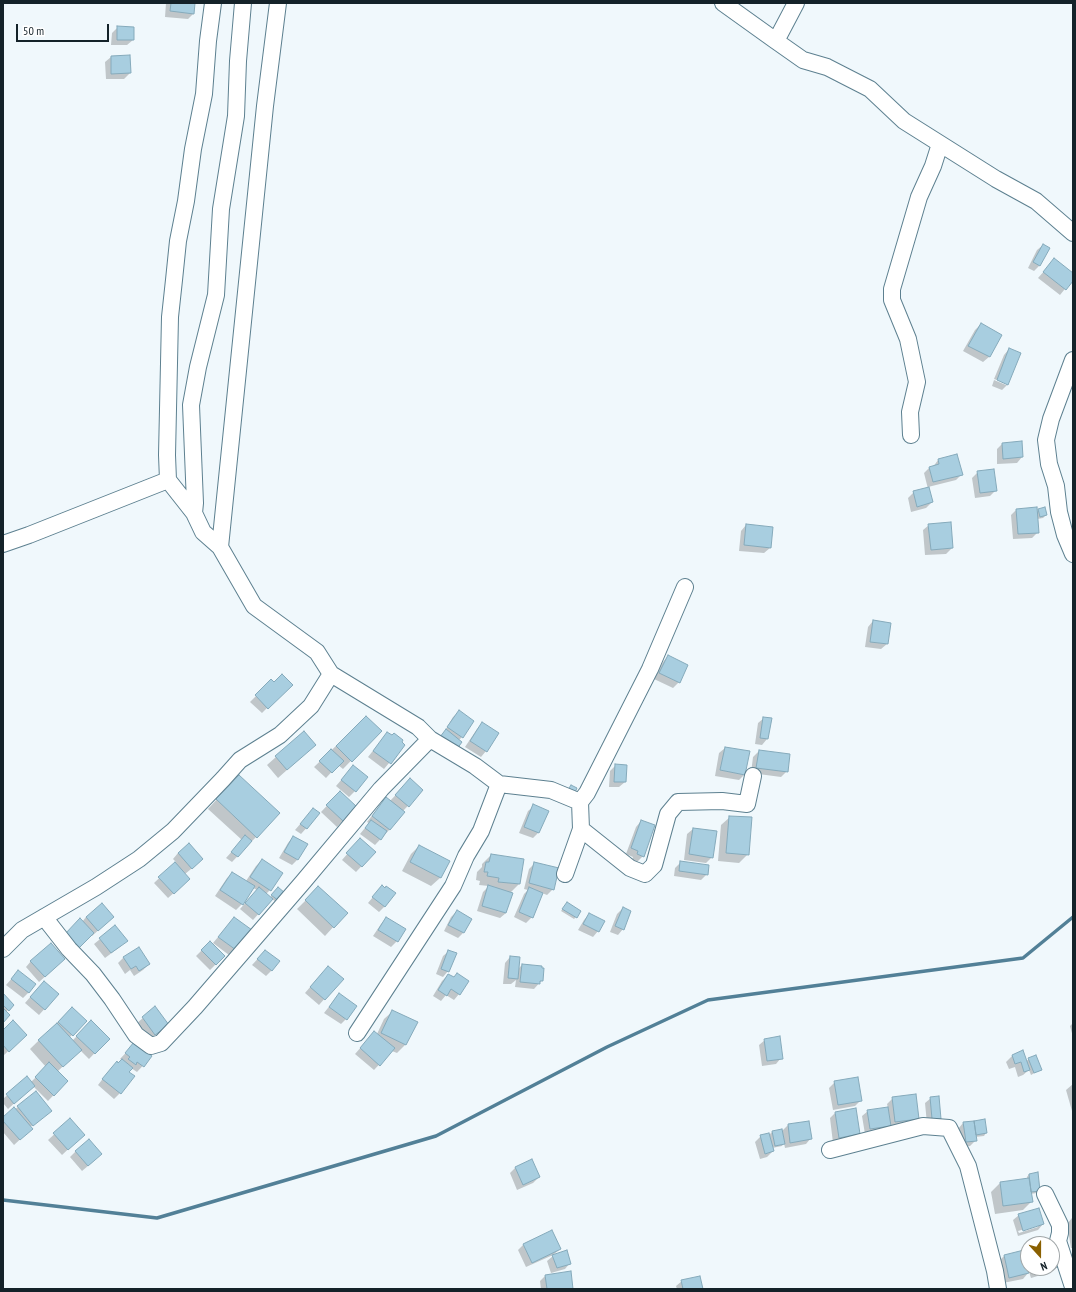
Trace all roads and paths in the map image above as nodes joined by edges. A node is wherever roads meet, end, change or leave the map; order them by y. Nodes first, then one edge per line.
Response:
1 (213, 3) edge
2 (244, 3) edge
3 (278, 3) edge
4 (723, 3) edge
5 (796, 3) edge
6 (776, 41) junction
7 (940, 144) junction
8 (1073, 233) edge
9 (1073, 360) edge
10 (911, 435) dead end
11 (168, 480) junction
12 (194, 513) junction
13 (3, 544) edge
14 (220, 547) junction
15 (1073, 554) edge
16 (684, 587) dead end
17 (331, 674) junction
18 (430, 739) junction
19 (753, 776) dead end
20 (499, 784) junction
21 (580, 802) junction
22 (581, 829) junction
23 (565, 874) dead end
24 (44, 917) junction
25 (3, 949) edge
26 (357, 1033) dead end
27 (830, 1150) dead end
28 (1045, 1194) dead end
29 (1073, 1287) edge
30 (998, 1289) edge

1 - 11 street
2 - 12 street
3 - 14 street
4 - 6 street
5 - 6 street
6 - 7 street
7 - 8 street
7 - 10 street
9 - 15 street
11 - 12 street
11 - 13 street
12 - 14 street
14 - 17 street
16 - 21 street
17 - 18 street
17 - 24 street
18 - 20 street
18 - 24 street
19 - 22 street
20 - 21 street
20 - 26 street
21 - 22 street
22 - 23 street
24 - 25 street
27 - 30 street
28 - 29 street

